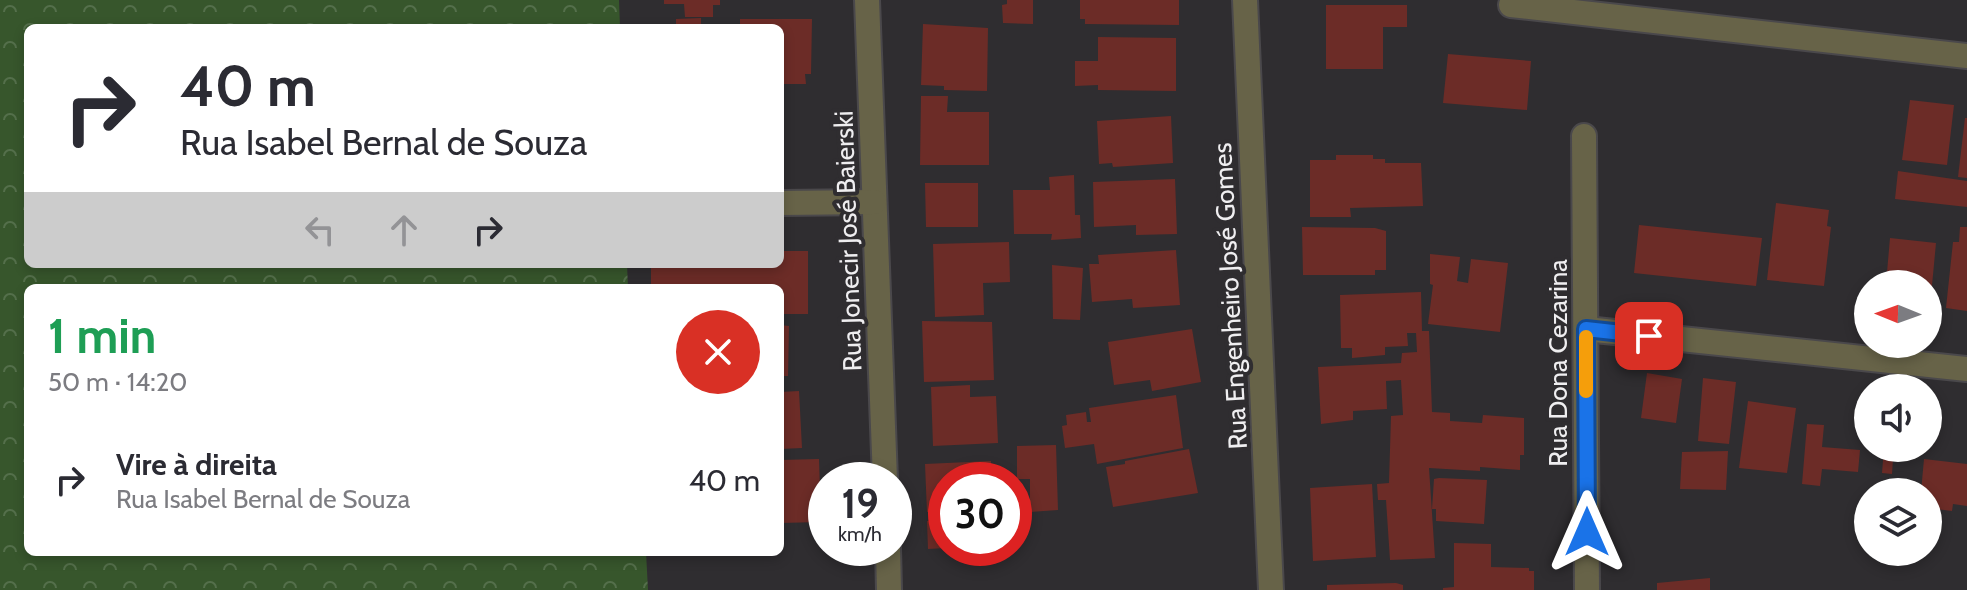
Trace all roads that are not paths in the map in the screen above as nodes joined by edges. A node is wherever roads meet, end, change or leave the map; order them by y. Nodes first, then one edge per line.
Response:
1 (867, 0) edge
2 (1245, 0) edge
3 (1511, 5) dead end
4 (1967, 56) edge
5 (1584, 136) dead end
6 (874, 202) junction
7 (784, 203) edge
8 (1586, 329) junction
9 (1967, 369) edge
10 (884, 462) edge
11 (888, 566) edge
12 (889, 590) edge
13 (1271, 590) edge
14 (1587, 590) edge

1 - 6 street, Rua Jonecir José Baierski
2 - 13 street, Rua Engenheiro José Gomes
3 - 4 street
5 - 8 street, Rua Dona Cezarina
6 - 7 street
6 - 10 street, Rua Jonecir José Baierski
8 - 9 street
8 - 14 street, Rua Dona Cezarina
11 - 12 street

